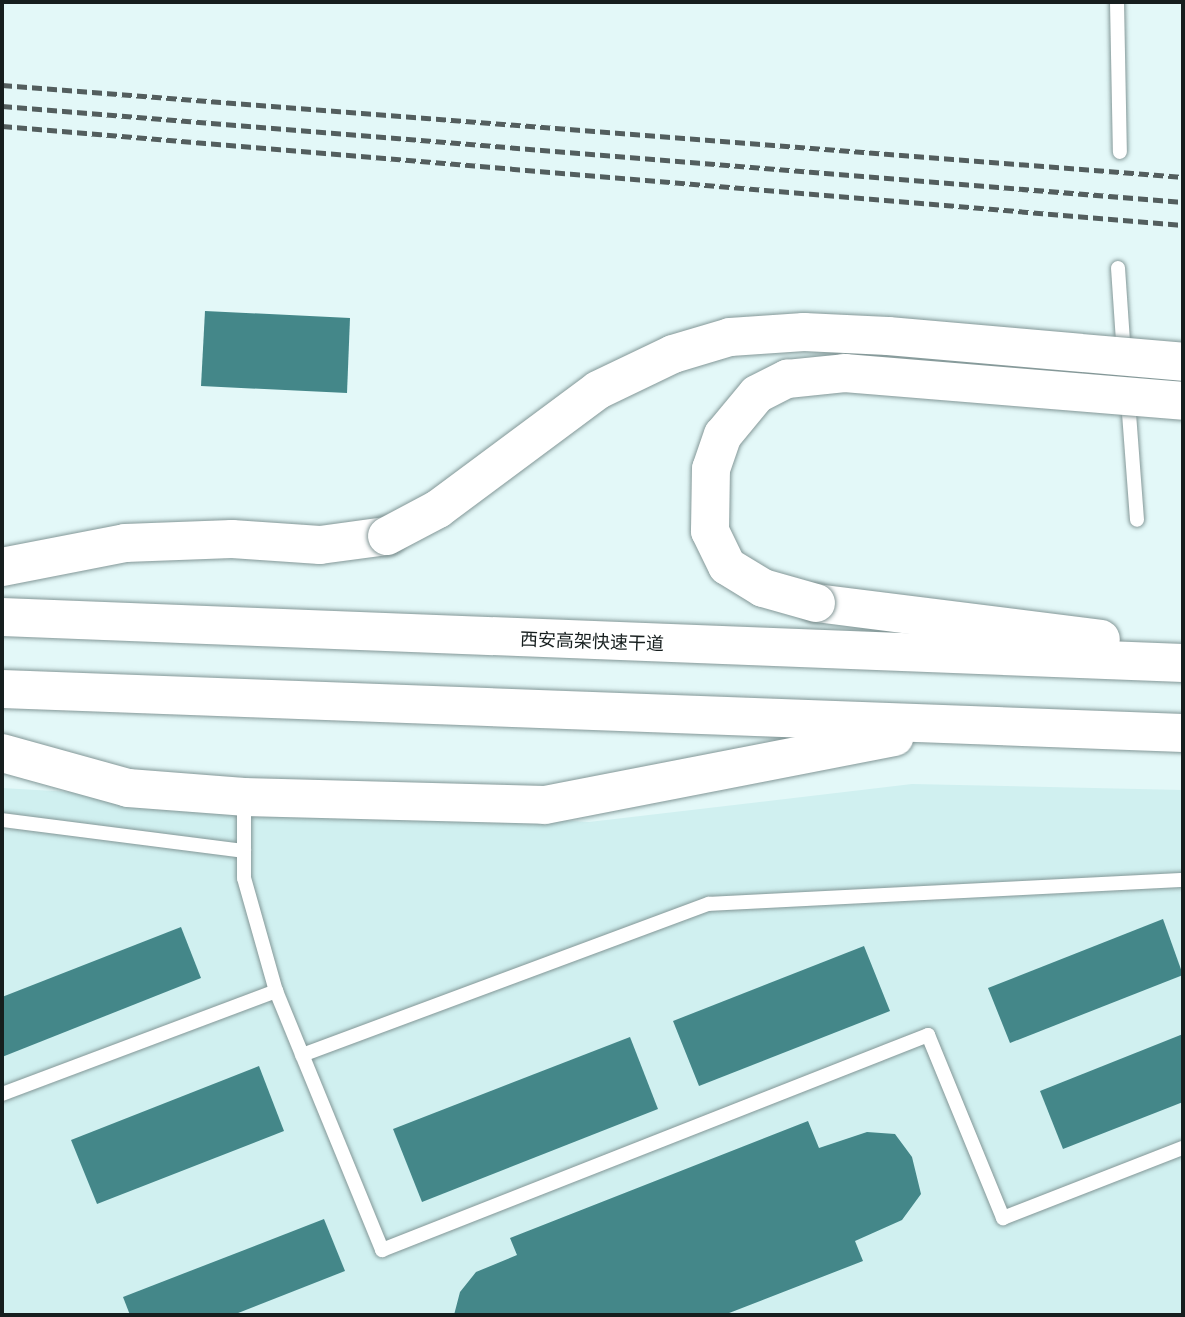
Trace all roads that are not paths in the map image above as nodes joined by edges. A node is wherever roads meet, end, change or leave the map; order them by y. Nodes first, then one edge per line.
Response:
1 (1117, 2) edge
2 (1120, 152) dead end
3 (1118, 268) dead end
4 (1183, 362) edge
5 (1183, 401) edge
6 (1137, 520) dead end
7 (2, 567) edge
8 (2, 617) edge
9 (1183, 649) edge
10 (1183, 663) edge
11 (2, 688) edge
12 (943, 726) junction
13 (1183, 733) edge
14 (2, 752) edge
15 (244, 797) junction
16 (2, 820) edge
17 (244, 851) junction
18 (1183, 880) edge
19 (276, 991) junction
20 (303, 1055) junction
21 (2, 1094) edge
22 (1183, 1148) edge

1 - 2 lane
3 - 6 lane
4 - 7 highway, bridge
5 - 9 highway, bridge
8 - 10 highway, 西安高架快速干道
11 - 12 highway
12 - 13 highway
12 - 15 highway
14 - 15 highway
15 - 17 lane
16 - 17 lane
17 - 19 lane
18 - 20 lane
19 - 20 lane
19 - 21 lane
20 - 22 lane

